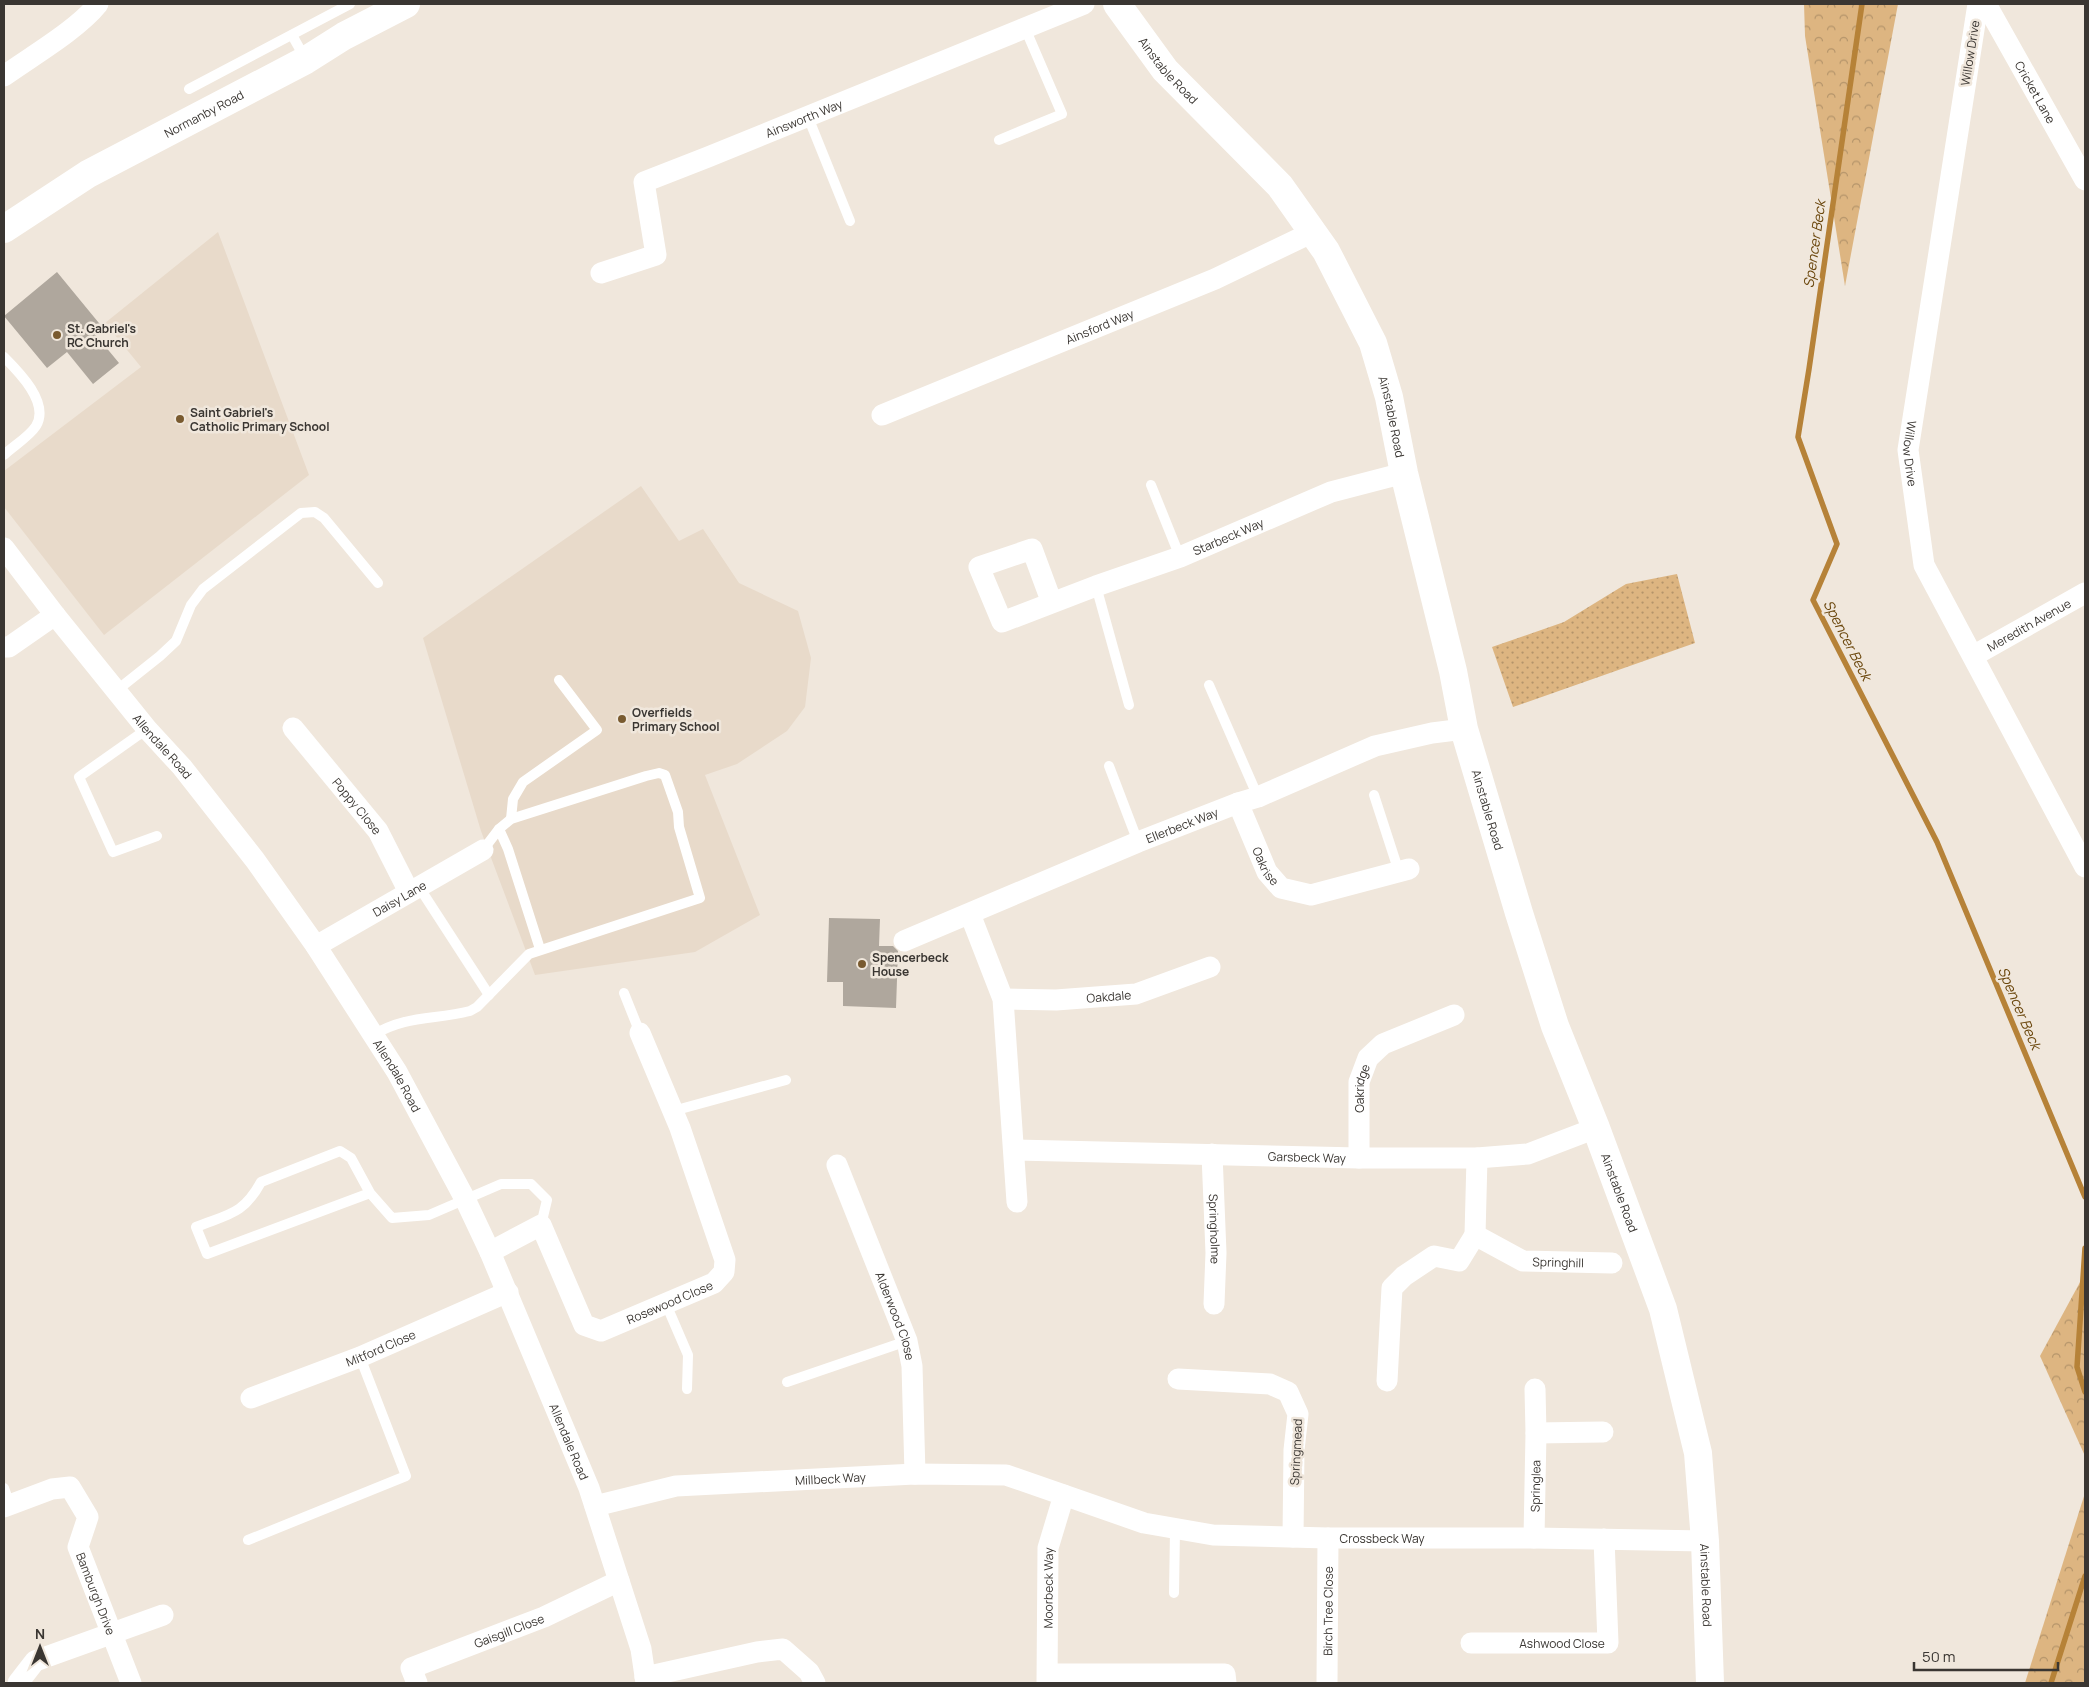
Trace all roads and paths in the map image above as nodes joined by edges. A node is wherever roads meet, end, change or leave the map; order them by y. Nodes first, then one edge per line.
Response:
1 (98, 4) edge
2 (350, 4) edge
3 (406, 4) edge
4 (1084, 4) edge
5 (1117, 4) edge
6 (1978, 4) edge
7 (1986, 4) edge
8 (1025, 28) junction
9 (292, 35) junction
10 (306, 60) junction
11 (4, 76) edge
12 (189, 89) dead end
13 (808, 117) junction
14 (999, 140) dead end
15 (2085, 180) edge
16 (850, 221) dead end
17 (4, 229) edge
18 (1313, 232) junction
19 (601, 273) dead end
20 (4, 357) edge
21 (882, 415) dead end
22 (4, 455) edge
23 (1404, 473) junction
24 (1151, 485) dead end
25 (4, 548) edge
26 (1180, 557) junction
27 (378, 583) dead end
28 (1096, 586) junction
29 (2085, 593) edge
30 (1052, 603) dead end
31 (55, 615) junction
32 (4, 647) edge
33 (1972, 656) junction
34 (559, 680) dead end
35 (1209, 685) dead end
36 (116, 691) junction
37 (1129, 705) dead end
38 (293, 728) dead end
39 (147, 729) junction
40 (1464, 729) junction
41 (1109, 766) dead end
42 (1374, 795) dead end
43 (1248, 800) junction
44 (511, 819) junction
45 (498, 829) junction
46 (157, 836) dead end
47 (2078, 836) edge
48 (1138, 842) junction
49 (483, 850) joint
50 (2085, 866) edge
51 (1404, 870) joint
52 (414, 889) junction
53 (970, 914) junction
54 (904, 941) dead end
55 (316, 946) junction
56 (540, 950) junction
57 (1210, 967) dead end
58 (624, 993) dead end
59 (489, 994) junction
60 (1003, 999) junction
61 (1454, 1015) dead end
62 (640, 1033) joint
63 (373, 1036) junction
64 (786, 1080) dead end
65 (673, 1111) junction
66 (1596, 1128) junction
67 (1015, 1150) junction
68 (1212, 1154) junction
69 (1359, 1158) junction
70 (1477, 1158) junction
71 (837, 1166) dead end
72 (370, 1193) junction
73 (465, 1199) junction
74 (1017, 1202) dead end
75 (541, 1225) junction
76 (1475, 1235) junction
77 (490, 1252) junction
78 (1612, 1263) dead end
79 (508, 1292) junction
80 (666, 1304) junction
81 (1214, 1304) dead end
82 (907, 1341) junction
83 (360, 1356) junction
84 (1178, 1379) dead end
85 (1387, 1381) dead end
86 (787, 1382) dead end
87 (686, 1389) dead end
88 (1535, 1389) dead end
89 (251, 1398) dead end
90 (1603, 1432) dead end
91 (1536, 1433) junction
92 (915, 1474) junction
93 (1064, 1495) junction
94 (6, 1500) edge
95 (595, 1506) junction
96 (1175, 1530) junction
97 (1293, 1537) junction
98 (1328, 1538) junction
99 (1534, 1538) junction
100 (1604, 1539) junction
101 (248, 1540) dead end
102 (1705, 1541) junction
103 (619, 1580) junction
104 (1174, 1593) dead end
105 (163, 1615) dead end
106 (113, 1634) junction
107 (1471, 1643) dead end
108 (1048, 1679) edge
109 (645, 1680) edge
110 (18, 1683) edge
111 (131, 1683) edge
112 (417, 1683) edge
113 (814, 1683) edge
114 (1226, 1683) edge
115 (1327, 1683) edge
116 (1710, 1683) edge

1 - 11 street
2 - 9 lane
3 - 10 street, Normanby Road
4 - 8 street, Ainsworth Way
5 - 18 street, Ainstable Road
6 - 33 street, Willow Drive
7 - 15 street, Cricket Lane
8 - 13 street, Ainsworth Way
8 - 14 lane
9 - 10 lane
9 - 12 lane
10 - 17 street, Normanby Road
13 - 16 lane
13 - 19 street, Ainsworth Way
18 - 21 street, Ainsford Way
18 - 23 street, Ainstable Road
20 - 22 lane
23 - 26 street, Starbeck Way
23 - 40 street, Ainstable Road
24 - 26 lane
25 - 31 street, Allendale Road
26 - 28 street, Starbeck Way
27 - 36 lane
28 - 30 street, Starbeck Way
28 - 37 lane
29 - 33 street, Meredith Avenue
31 - 32 street
31 - 36 street, Allendale Road
33 - 47 street, Willow Drive
34 - 44 lane
35 - 43 lane
36 - 39 street, Allendale Road
38 - 52 street, Poppy Close
39 - 46 lane
39 - 55 street, Allendale Road
40 - 43 street, Ellerbeck Way
40 - 66 street, Ainstable Road
41 - 48 lane
42 - 51 lane
43 - 48 street, Ellerbeck Way
43 - 51 street, Oakrise
44 - 45 lane
44 - 56 lane
45 - 49 lane
45 - 56 lane
47 - 50 street, Willow Drive
48 - 53 street, Ellerbeck Way
49 - 52 street, Daisy Lane
52 - 55 street, Daisy Lane
52 - 59 lane
53 - 54 street, Ellerbeck Way
53 - 60 street
55 - 63 street, Allendale Road
56 - 59 lane
57 - 60 street, Oakdale
58 - 62 lane
59 - 63 lane
60 - 67 street
61 - 69 street, Oakridge
62 - 65 street, Rosewood Close
63 - 73 street, Allendale Road
64 - 65 lane
65 - 80 street, Rosewood Close
66 - 70 street, Garsbeck Way
66 - 102 street, Ainstable Road
67 - 68 street, Garsbeck Way
67 - 74 street
68 - 69 street, Garsbeck Way
68 - 81 street, Springholme
69 - 70 street, Garsbeck Way
70 - 76 street
71 - 82 street, Alderwood Close
72 - 72 lane
72 - 73 lane
73 - 75 lane
73 - 77 street, Allendale Road
75 - 77 street
75 - 80 street, Rosewood Close
76 - 78 street, Springhill
76 - 85 street
77 - 79 street, Allendale Road
79 - 83 street, Mitford Close
79 - 95 street, Allendale Road
80 - 87 lane
82 - 86 lane
82 - 92 street, Alderwood Close
83 - 89 street, Mitford Close
83 - 101 lane
84 - 97 street, Springmead
88 - 91 street, Springlea
90 - 91 street
91 - 99 street, Springlea
92 - 93 street, Millbeck Way
92 - 95 street, Millbeck Way
93 - 96 street, Crossbeck Way
93 - 108 street, Moorbeck Way
94 - 106 street, Bamburgh Drive
95 - 103 street, Allendale Road
96 - 97 street, Crossbeck Way
96 - 104 lane
97 - 98 street, Crossbeck Way
98 - 99 street, Crossbeck Way
98 - 115 street, Birch Tree Close
99 - 100 street, Crossbeck Way
100 - 102 street, Crossbeck Way
100 - 107 street, Ashwood Close
102 - 116 street, Ainstable Road
103 - 109 street, Allendale Road
103 - 112 street, Gaisgill Close
105 - 106 street
106 - 110 street
106 - 111 street, Bamburgh Drive
108 - 114 street
109 - 113 street

